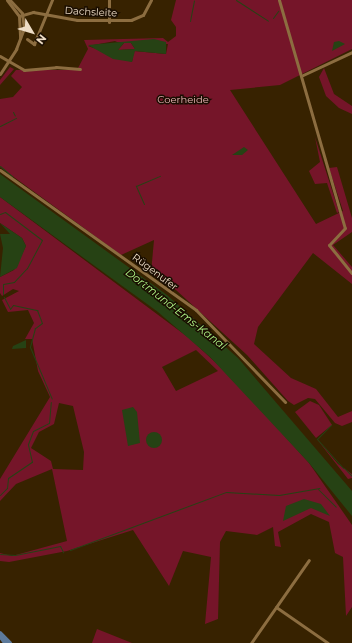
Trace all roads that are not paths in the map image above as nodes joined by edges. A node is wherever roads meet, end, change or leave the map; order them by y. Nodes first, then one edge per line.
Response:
1 (9, 0) edge
2 (52, 0) edge
3 (109, 0) edge
4 (151, 0) edge
5 (279, 0) edge
6 (23, 15) junction
7 (47, 15) junction
8 (19, 16) junction
9 (110, 22) junction
10 (27, 39) dead end
11 (19, 42) junction
12 (352, 52) edge
13 (0, 56) edge
14 (8, 63) junction
15 (80, 70) dead end
16 (0, 74) edge
17 (303, 75) junction
18 (0, 170) edge
19 (352, 273) edge
20 (285, 402) dead end
21 (308, 560) dead end
22 (276, 607) junction
23 (0, 633) edge
24 (0, 636) edge
25 (5, 643) edge
26 (10, 643) edge
27 (251, 643) edge
28 (328, 643) edge

1 - 6 street
1 - 8 street
2 - 7 street
3 - 9 street
4 - 9 street, Dachsleite
5 - 17 street
6 - 7 street, Dachsleite
6 - 8 street, Dachsleite
6 - 11 street
7 - 9 street, Dachsleite
7 - 10 street
8 - 11 street
11 - 14 street
12 - 17 street
13 - 14 street
14 - 15 street
14 - 16 street
17 - 19 street
18 - 20 street, Rügenufer
21 - 22 street
22 - 27 street
22 - 28 street
23 - 26 main road
24 - 25 main road

